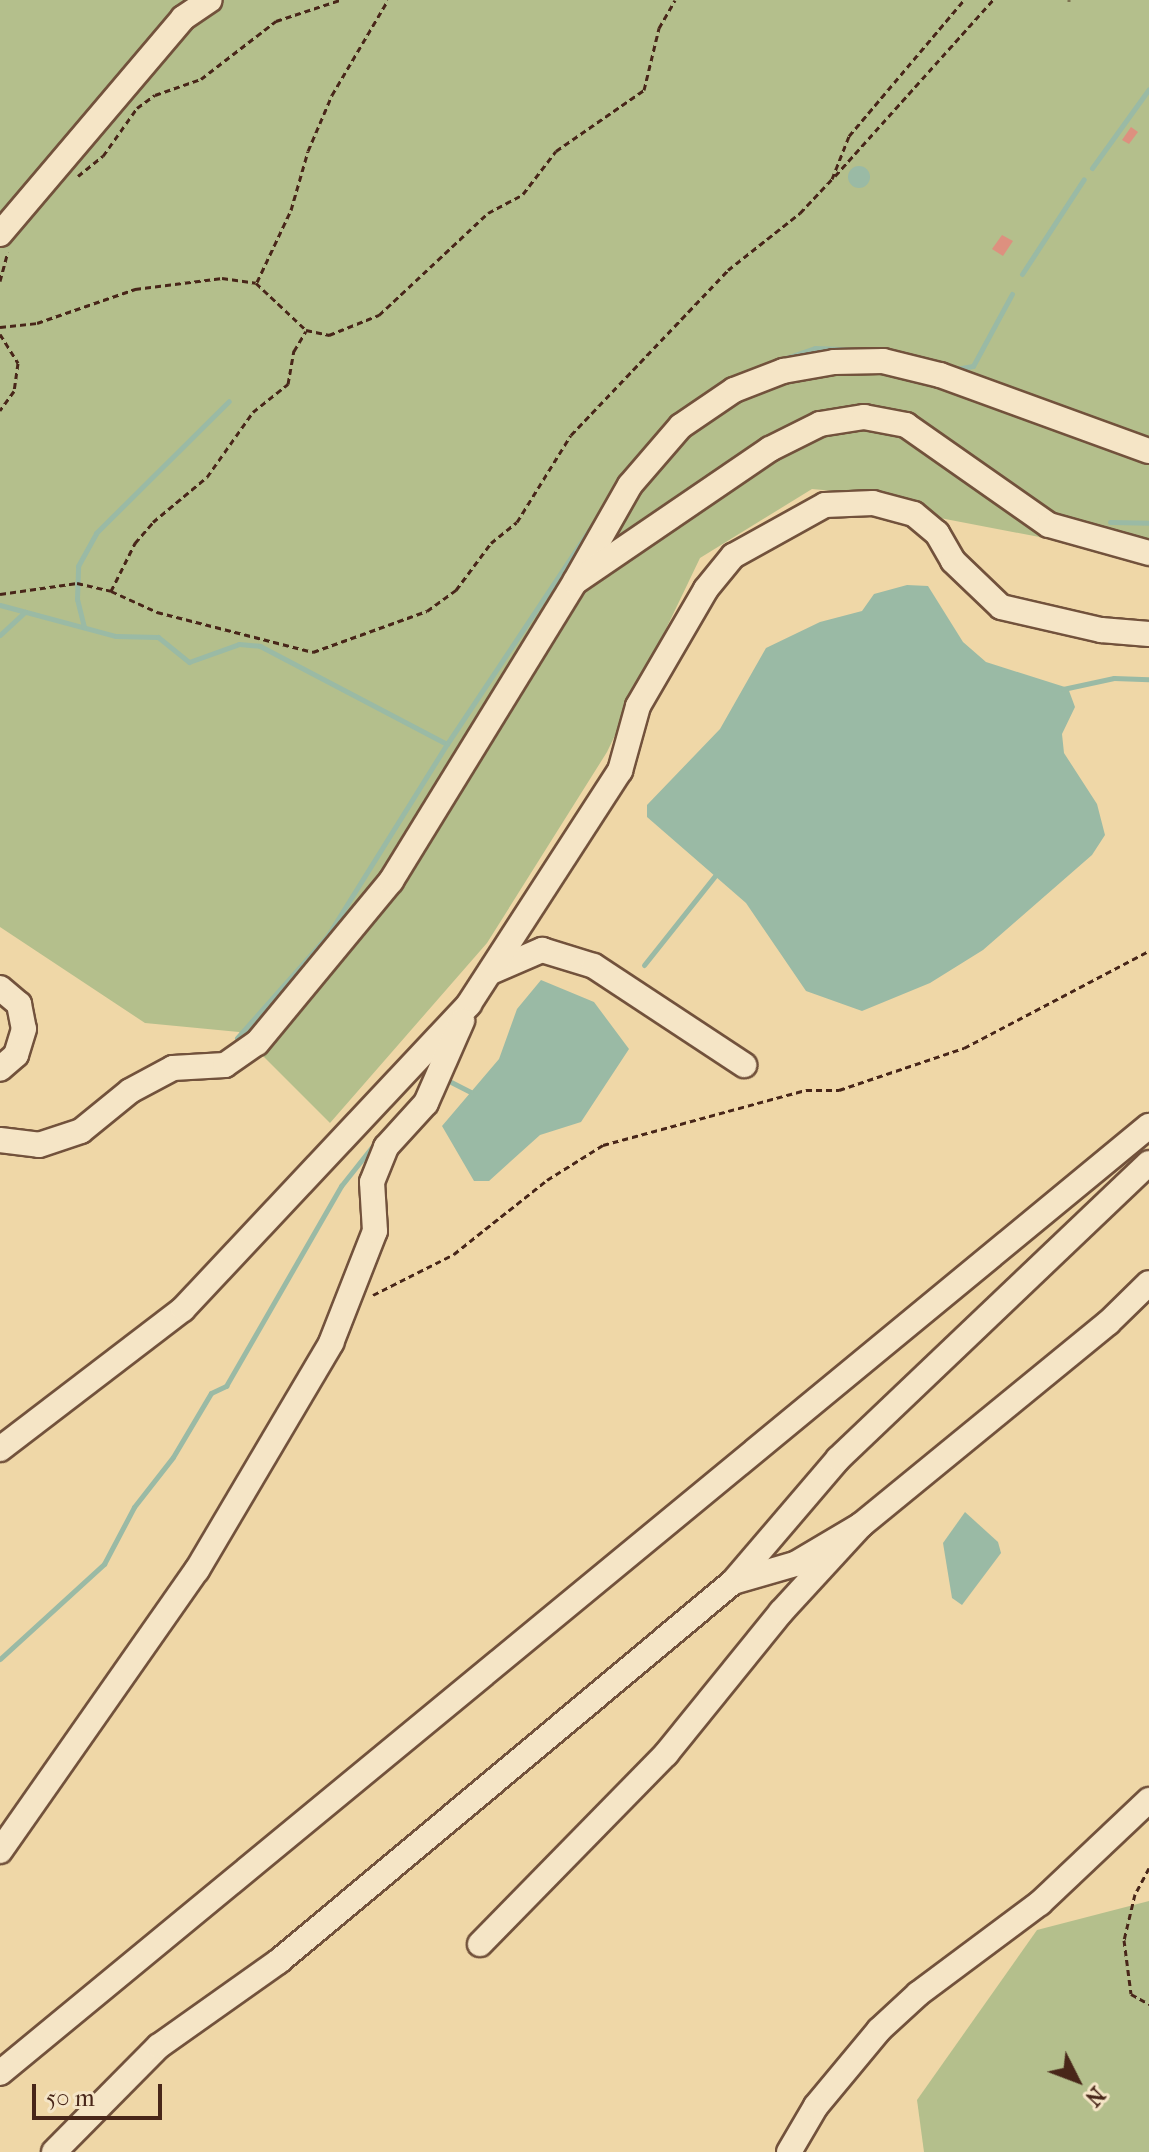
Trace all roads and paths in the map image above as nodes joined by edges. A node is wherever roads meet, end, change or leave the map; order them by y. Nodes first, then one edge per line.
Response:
1 (210, 0) edge
2 (340, 0) edge
3 (388, 0) edge
4 (964, 0) edge
5 (993, 0) edge
6 (675, 1) edge
7 (832, 179) junction
8 (70, 184) dead end
9 (6, 239) edge
10 (0, 281) edge
11 (256, 283) junction
12 (0, 327) edge
13 (306, 330) junction
14 (0, 334) edge
15 (0, 410) edge
16 (1149, 451) edge
17 (1149, 553) edge
18 (575, 582) junction
19 (111, 591) junction
20 (0, 594) edge
21 (1149, 634) edge
22 (1149, 951) edge
23 (491, 972) junction
24 (0, 988) edge
25 (469, 1004) junction
26 (744, 1065) dead end
27 (0, 1069) edge
28 (1149, 1126) edge
29 (0, 1140) edge
30 (1149, 1163) edge
31 (1149, 1283) edge
32 (1149, 1300) edge
33 (344, 1309) junction
34 (1108, 1323) junction
35 (0, 1449) edge
36 (861, 1525) junction
37 (733, 1582) junction
38 (1149, 1800) edge
39 (0, 1851) edge
40 (1149, 1868) edge
41 (480, 1944) dead end
42 (1149, 2004) edge
43 (0, 2073) edge
44 (54, 2152) edge
45 (789, 2152) edge

1 - 9 street
2 - 8 path
3 - 11 path
4 - 7 path
5 - 7 path
6 - 13 path
7 - 19 path
9 - 10 path
11 - 12 path
11 - 13 path
13 - 19 path
14 - 15 path
16 - 18 street
17 - 18 street
18 - 29 street
19 - 20 path
21 - 23 street
22 - 33 path
23 - 25 street
23 - 26 street
24 - 27 street
25 - 33 street
25 - 35 street
28 - 43 street
30 - 37 street
31 - 34 street
32 - 34 street
33 - 39 street
34 - 36 street
36 - 37 street
36 - 41 street
37 - 44 street
38 - 45 street
40 - 42 path

